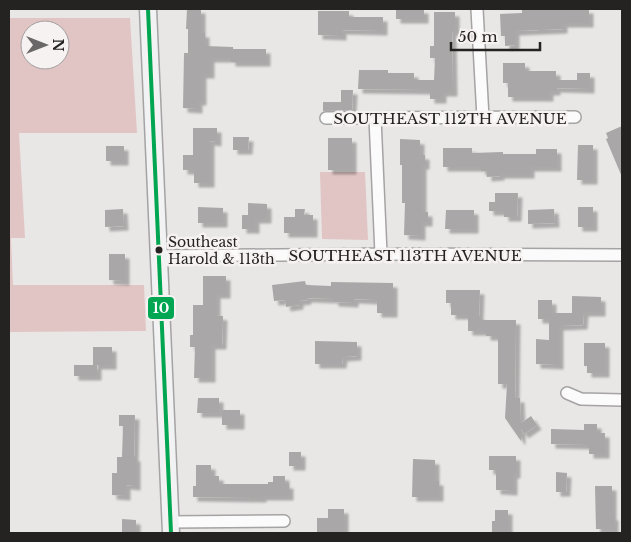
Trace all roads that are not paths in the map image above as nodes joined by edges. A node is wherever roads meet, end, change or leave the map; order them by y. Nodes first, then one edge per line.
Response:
1 (148, 9) edge
2 (476, 9) edge
3 (575, 117) dead end
4 (326, 118) dead end
5 (375, 118) junction
6 (483, 118) junction
7 (381, 254) junction
8 (158, 256) junction
9 (622, 256) edge
10 (567, 393) dead end
11 (622, 400) edge
12 (284, 521) dead end
13 (171, 528) edge

1 - 8 street
2 - 6 street
3 - 6 street, SOUTHEAST 112TH AVENUE
4 - 5 street, SOUTHEAST 112TH AVENUE
5 - 6 street, SOUTHEAST 112TH AVENUE
5 - 7 street
7 - 8 street, SOUTHEAST 113TH AVENUE
7 - 9 street, SOUTHEAST 113TH AVENUE
8 - 13 street
10 - 11 street
12 - 13 street

